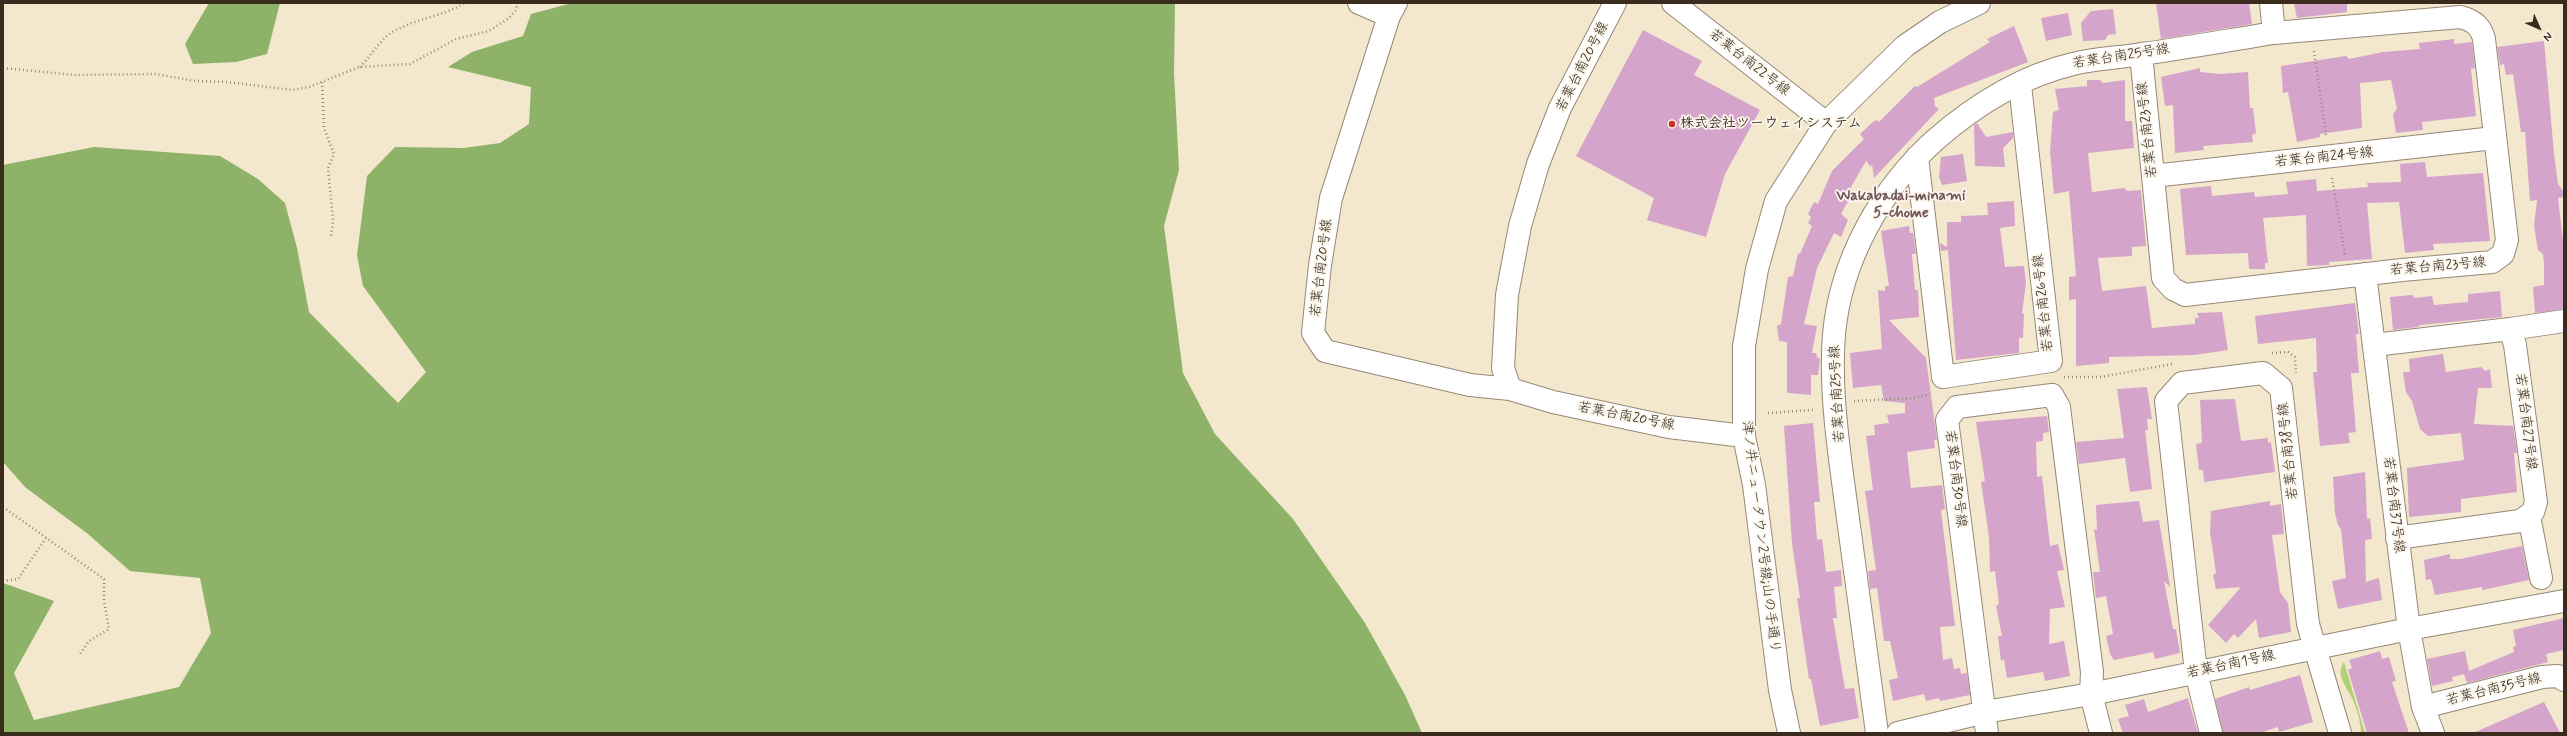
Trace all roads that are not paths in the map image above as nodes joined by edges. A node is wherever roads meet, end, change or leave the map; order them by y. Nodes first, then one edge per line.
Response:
1 (1359, 3) edge
2 (1615, 3) edge
3 (1673, 3) edge
4 (1979, 3) edge
5 (2271, 3) edge
6 (1392, 10) edge
7 (2274, 33) junction
8 (2141, 54) junction
9 (2020, 85) junction
10 (1826, 124) junction
11 (2494, 138) junction
12 (1917, 157) junction
13 (2153, 176) junction
14 (2365, 274) junction
15 (2564, 321) edge
16 (2510, 329) junction
17 (2374, 345) junction
18 (1510, 389) junction
19 (1744, 436) junction
20 (2529, 516) junction
21 (2397, 538) junction
22 (2541, 578) dead end
23 (2564, 601) edge
24 (2409, 629) junction
25 (2314, 647) junction
26 (2196, 672) junction
27 (2564, 680) edge
28 (2090, 694) junction
29 (2423, 707) junction
30 (1986, 723) edge
31 (1789, 733) edge
32 (1877, 733) edge
33 (1898, 733) edge
34 (2101, 733) edge
35 (2211, 733) edge
36 (2340, 733) edge
37 (2433, 733) edge

1 - 6 street
2 - 18 street, 若葉台南20号線
3 - 10 street, 若葉台南22号線
4 - 10 street, 津ノ井ニュータウン2号線;山の手通り
5 - 7 street
6 - 18 street, 若葉台南20号線
7 - 8 street, 若葉台南25号線
7 - 11 street, 若葉台南23号線
8 - 9 street, 若葉台南25号線
8 - 13 street, 若葉台南23号線
9 - 12 street, 若葉台南25号線
9 - 12 street, 若葉台南26号線
10 - 19 street, 津ノ井ニュータウン2号線;山の手通り
11 - 13 street, 若葉台南24号線
11 - 14 street, 若葉台南23号線
12 - 32 street, 若葉台南25号線
13 - 14 street, 若葉台南23号線
14 - 17 street, 若葉台南37号線
15 - 16 street
16 - 17 street
16 - 20 street, 若葉台南27号線
17 - 21 street, 若葉台南37号線
18 - 19 street, 若葉台南20号線
19 - 31 street, 津ノ井ニュータウン2号線;山の手通り
20 - 21 street
20 - 22 street
21 - 24 street, 若葉台南37号線
23 - 24 street, 若葉台南1号線
24 - 25 street, 若葉台南1号線
24 - 29 street, 若葉台南37号線
25 - 26 street, 若葉台南1号線
25 - 26 street, 若葉台南38号線
25 - 36 street, 若葉台南38号線
26 - 28 street, 若葉台南1号線
26 - 35 street, 若葉台南38号線
27 - 29 street, 若葉台南35号線
28 - 30 street, 若葉台南1号線
28 - 30 street, 若葉台南30号線
28 - 34 street
29 - 37 street, 若葉台南37号線
30 - 33 street, 若葉台南1号線

